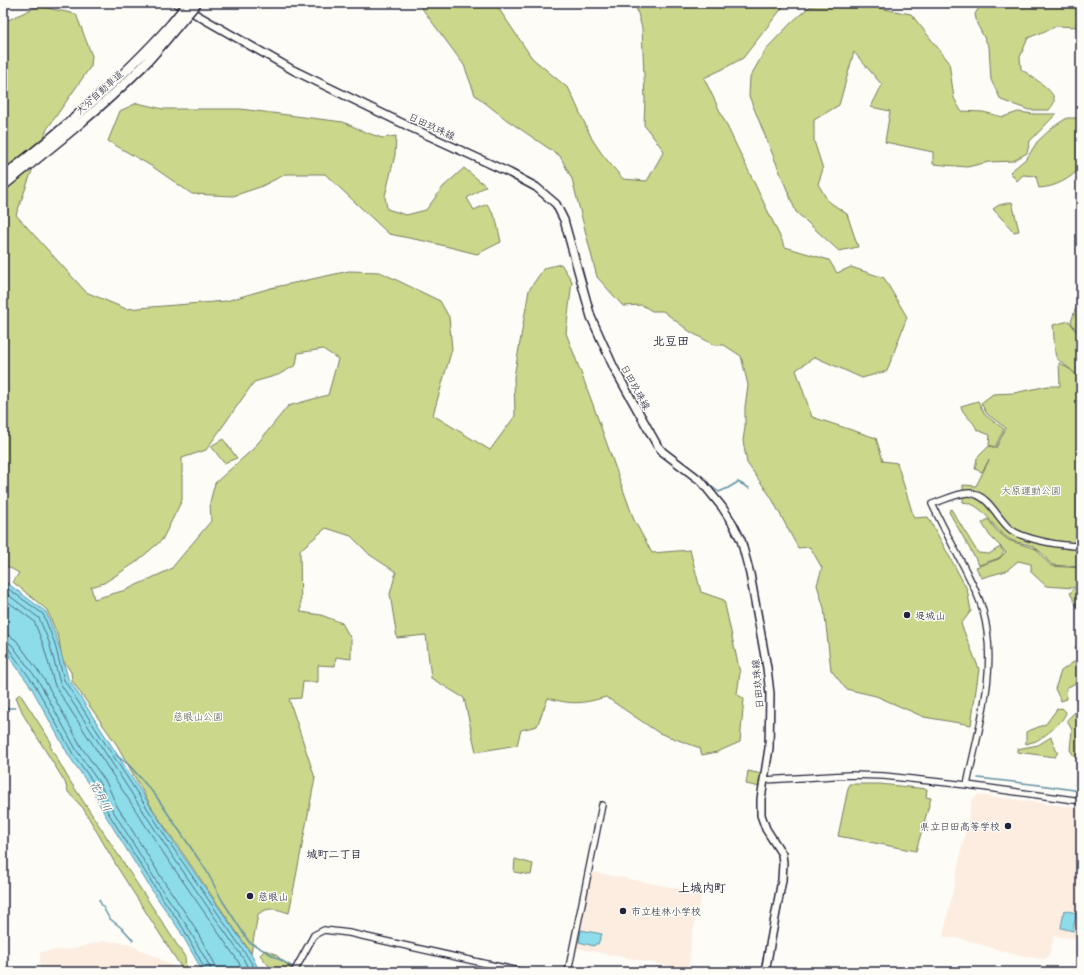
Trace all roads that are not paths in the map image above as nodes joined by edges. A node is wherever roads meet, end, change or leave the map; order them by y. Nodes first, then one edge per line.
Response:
1 (176, 3) edge
2 (188, 3) edge
3 (197, 3) edge
4 (173, 26) junction
5 (3, 176) edge
6 (3, 186) edge
7 (1081, 546) edge
8 (764, 780) junction
9 (966, 785) junction
10 (1081, 801) edge
11 (602, 805) dead end
12 (294, 972) edge
13 (524, 972) edge
14 (568, 972) edge
15 (765, 972) edge

1 - 8 main road, 日田玖珠線
2 - 4 highway, 大分自動車道, bridge
3 - 4 highway, 大分自動車道, bridge
4 - 5 highway, 大分自動車道
4 - 6 highway, 大分自動車道
7 - 9 street
8 - 9 street
8 - 15 main road, 日田玖珠線
9 - 10 street
11 - 14 street
12 - 13 street

